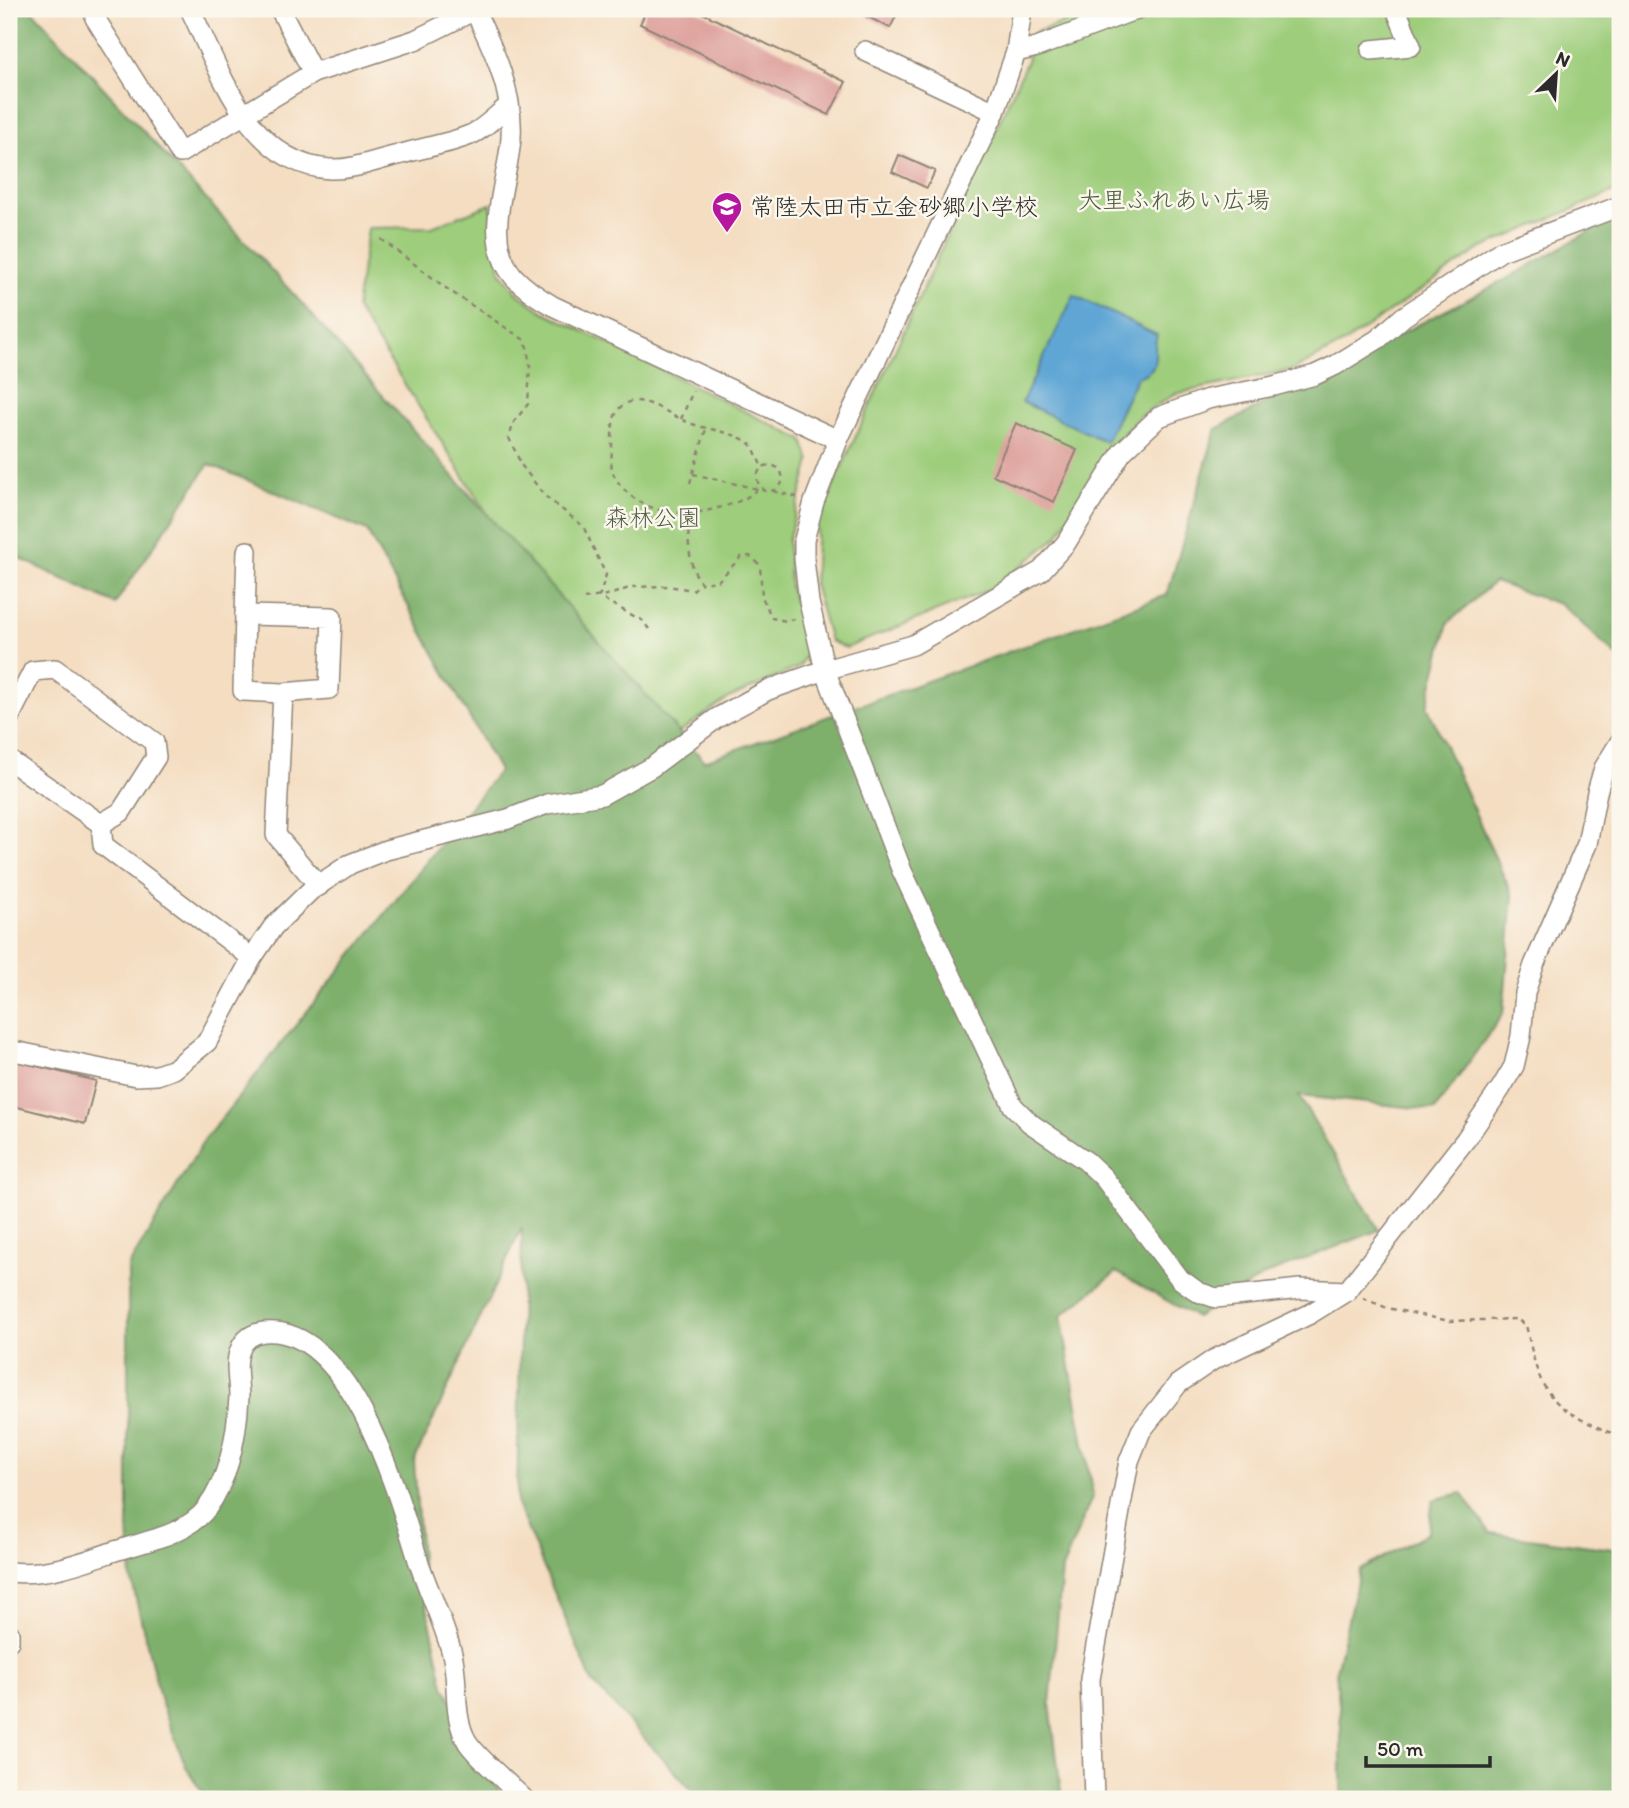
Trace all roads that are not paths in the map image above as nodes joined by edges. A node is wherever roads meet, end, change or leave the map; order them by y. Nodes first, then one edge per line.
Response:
1 (190, 9) edge
2 (280, 9) edge
3 (475, 9) edge
4 (1022, 9) edge
5 (1396, 9) edge
6 (1125, 11) edge
7 (95, 18) dead end
8 (1371, 50) dead end
9 (865, 51) dead end
10 (1016, 52) junction
11 (313, 73) junction
12 (508, 106) junction
13 (995, 112) junction
14 (244, 114) junction
15 (1620, 206) edge
16 (838, 440) junction
17 (247, 551) dead end
18 (245, 615) junction
19 (825, 670) junction
20 (283, 693) junction
21 (9, 718) edge
22 (1620, 742) edge
23 (9, 760) edge
24 (101, 824) junction
25 (319, 886) junction
26 (253, 958) junction
27 (9, 1050) edge
28 (1347, 1291) junction
29 (9, 1572) edge
30 (9, 1633) edge
31 (9, 1641) edge
32 (524, 1799) edge
33 (1094, 1799) edge

1 - 14 street
2 - 11 street
3 - 11 street
3 - 12 street
4 - 10 street
5 - 8 street
6 - 10 street
7 - 14 street
9 - 13 street
10 - 13 street
11 - 14 street
12 - 14 street
12 - 16 street
13 - 16 street
15 - 19 street
16 - 19 street
17 - 18 street
18 - 20 street
18 - 20 street
19 - 25 street
19 - 28 street
20 - 25 street
21 - 24 street
22 - 28 street
23 - 24 street
24 - 26 street
25 - 26 street
26 - 27 street
28 - 33 street
29 - 32 street
30 - 31 street

